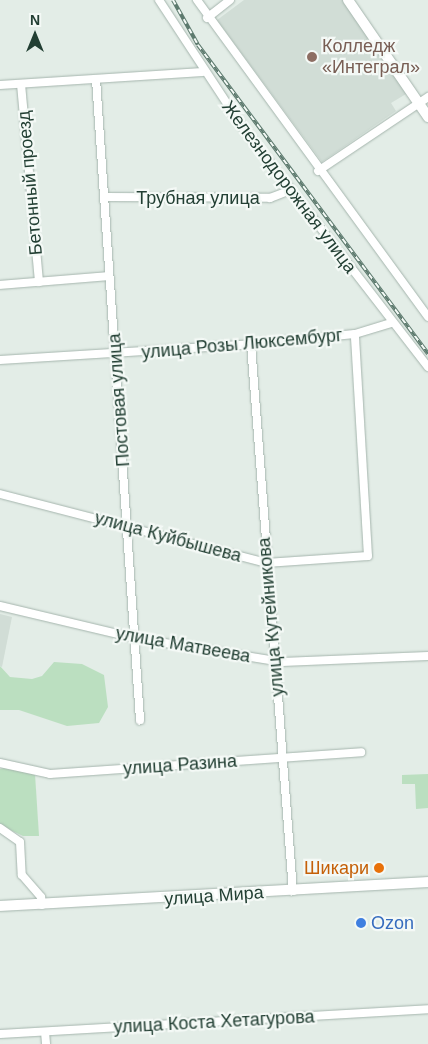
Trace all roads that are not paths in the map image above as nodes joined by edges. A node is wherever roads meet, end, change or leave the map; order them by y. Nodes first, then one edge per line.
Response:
1 (158, 0) edge
2 (197, 0) edge
3 (230, 0) edge
4 (348, 0) edge
5 (207, 18) junction
6 (203, 72) junction
7 (96, 79) junction
8 (21, 84) junction
9 (0, 85) edge
10 (428, 97) edge
11 (418, 103) junction
12 (428, 117) edge
13 (318, 171) junction
14 (291, 190) junction
15 (104, 197) junction
16 (109, 276) junction
17 (39, 282) junction
18 (0, 285) edge
19 (425, 307) edge
20 (428, 317) edge
21 (392, 323) junction
22 (355, 334) junction
23 (250, 344) junction
24 (116, 354) junction
25 (0, 360) edge
26 (428, 367) edge
27 (0, 494) edge
28 (128, 527) junction
29 (266, 563) junction
30 (0, 606) edge
31 (134, 638) junction
32 (428, 656) edge
33 (274, 661) junction
34 (140, 720) dead end
35 (361, 752) dead end
36 (283, 758) junction
37 (0, 763) edge
38 (0, 828) edge
39 (428, 882) edge
40 (293, 891) junction
41 (0, 906) edge
42 (42, 906) junction
43 (428, 1009) edge
44 (45, 1032) junction
45 (0, 1034) edge
46 (46, 1044) edge

1 - 6 street, Железнодорожная улица
2 - 5 street, Железнодорожная улица
3 - 5 street
4 - 11 main road
5 - 13 street, Железнодорожная улица
6 - 7 street
6 - 14 street, Железнодорожная улица
7 - 8 street
7 - 15 street, Постовая улица
8 - 9 street
8 - 17 street, Бетонный проезд
10 - 11 street
11 - 12 main road
11 - 13 street
13 - 19 street, Железнодорожная улица
14 - 15 street, Трубная улица
14 - 21 street, Железнодорожная улица
15 - 16 street, Постовая улица
16 - 17 street
16 - 24 street, Постовая улица
17 - 18 street
19 - 20 street, Железнодорожная улица
21 - 22 street, улица Розы Люксембург
21 - 26 street, Железнодорожная улица
22 - 23 street, улица Розы Люксембург
22 - 29 street, улица Куйбышева
23 - 24 street, улица Розы Люксембург
23 - 29 street, улица Кутейникова
24 - 25 street, улица Розы Люксембург
24 - 28 street, Постовая улица
27 - 28 street, улица Куйбышева
28 - 29 street, улица Куйбышева
28 - 31 street, Постовая улица
29 - 33 street, улица Кутейникова
30 - 31 street, улица Матвеева
31 - 33 street, улица Матвеева
31 - 34 street, Постовая улица
32 - 33 street, улица Матвеева
33 - 36 street, улица Кутейникова
35 - 36 street, улица Разина
36 - 37 street, улица Разина
36 - 40 street, улица Кутейникова
38 - 42 street
39 - 40 main road, улица Мира
40 - 42 main road, улица Мира
41 - 42 main road, улица Мира
43 - 44 street, улица Коста Хетагурова
44 - 45 street, улица Коста Хетагурова
44 - 46 street

